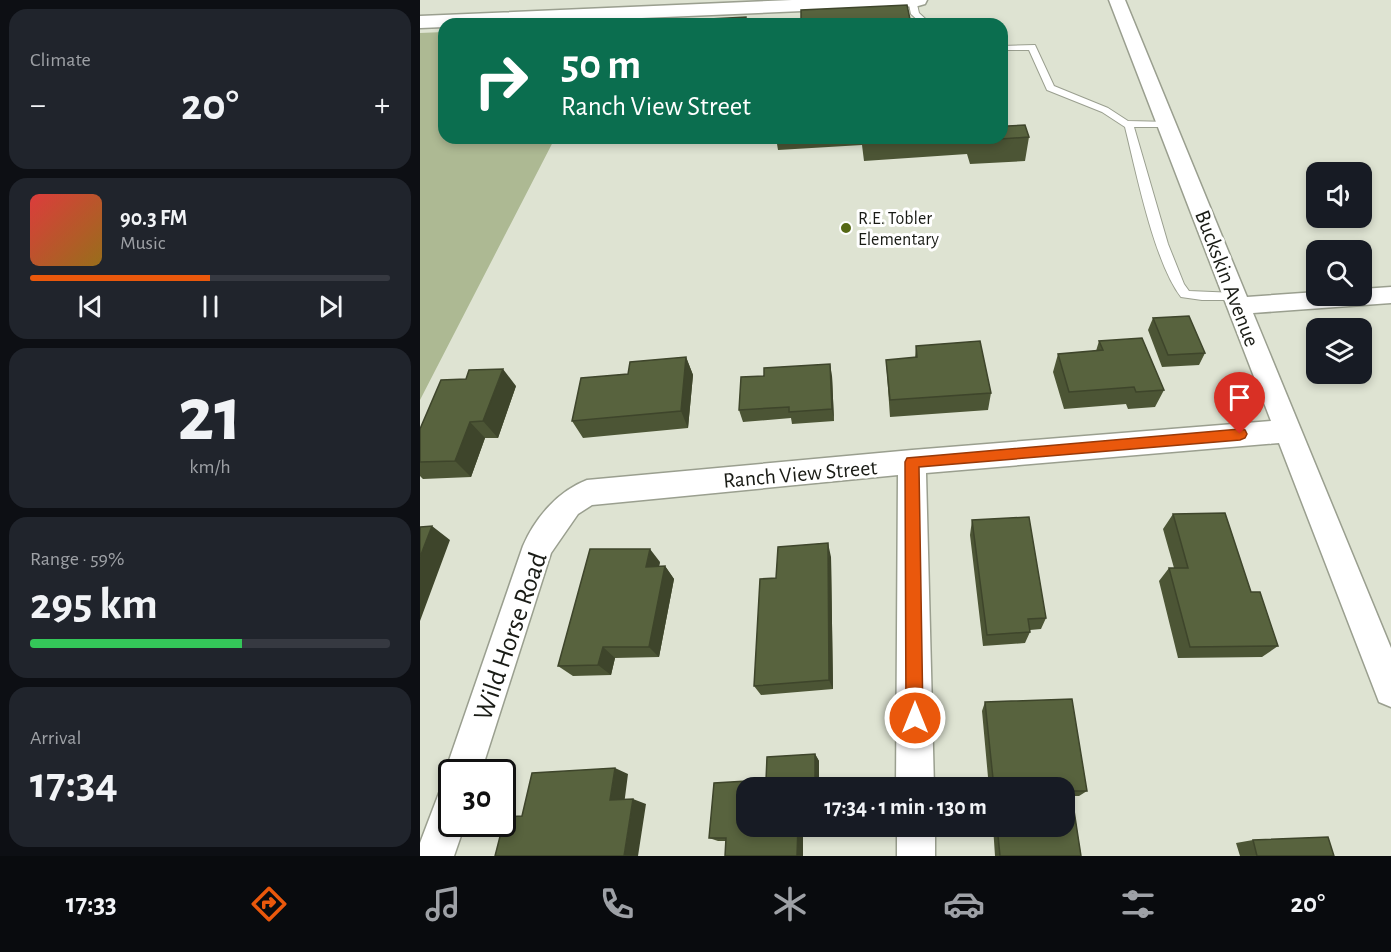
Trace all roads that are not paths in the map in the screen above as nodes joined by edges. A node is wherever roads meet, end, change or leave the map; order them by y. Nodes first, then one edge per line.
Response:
1 (912, 0) edge
2 (918, 0) edge
3 (1117, 0) edge
4 (589, 18) edge
5 (920, 18) edge
6 (420, 22) edge
7 (438, 22) edge
8 (1008, 48) edge
9 (1129, 124) junction
10 (1167, 124) junction
11 (1391, 295) edge
12 (1238, 302) junction
13 (1287, 430) junction
14 (912, 462) junction
15 (568, 505) joint
16 (1391, 690) edge
17 (467, 759) edge
18 (915, 777) edge
19 (441, 837) edge
20 (916, 837) edge
21 (435, 856) edge
22 (916, 856) edge

1 - 2 main road
1 - 4 main road
1 - 5 lane
3 - 10 street, Buckskin Avenue
6 - 7 main road
8 - 9 lane
9 - 10 lane
9 - 12 lane
10 - 12 street, Buckskin Avenue
11 - 12 street
12 - 13 street, Buckskin Avenue
13 - 14 street, Ranch View Street
13 - 16 street, Buckskin Avenue
14 - 15 street, Ranch View Street
14 - 18 street
15 - 17 street, Wild Horse Road
19 - 21 street
20 - 22 street

